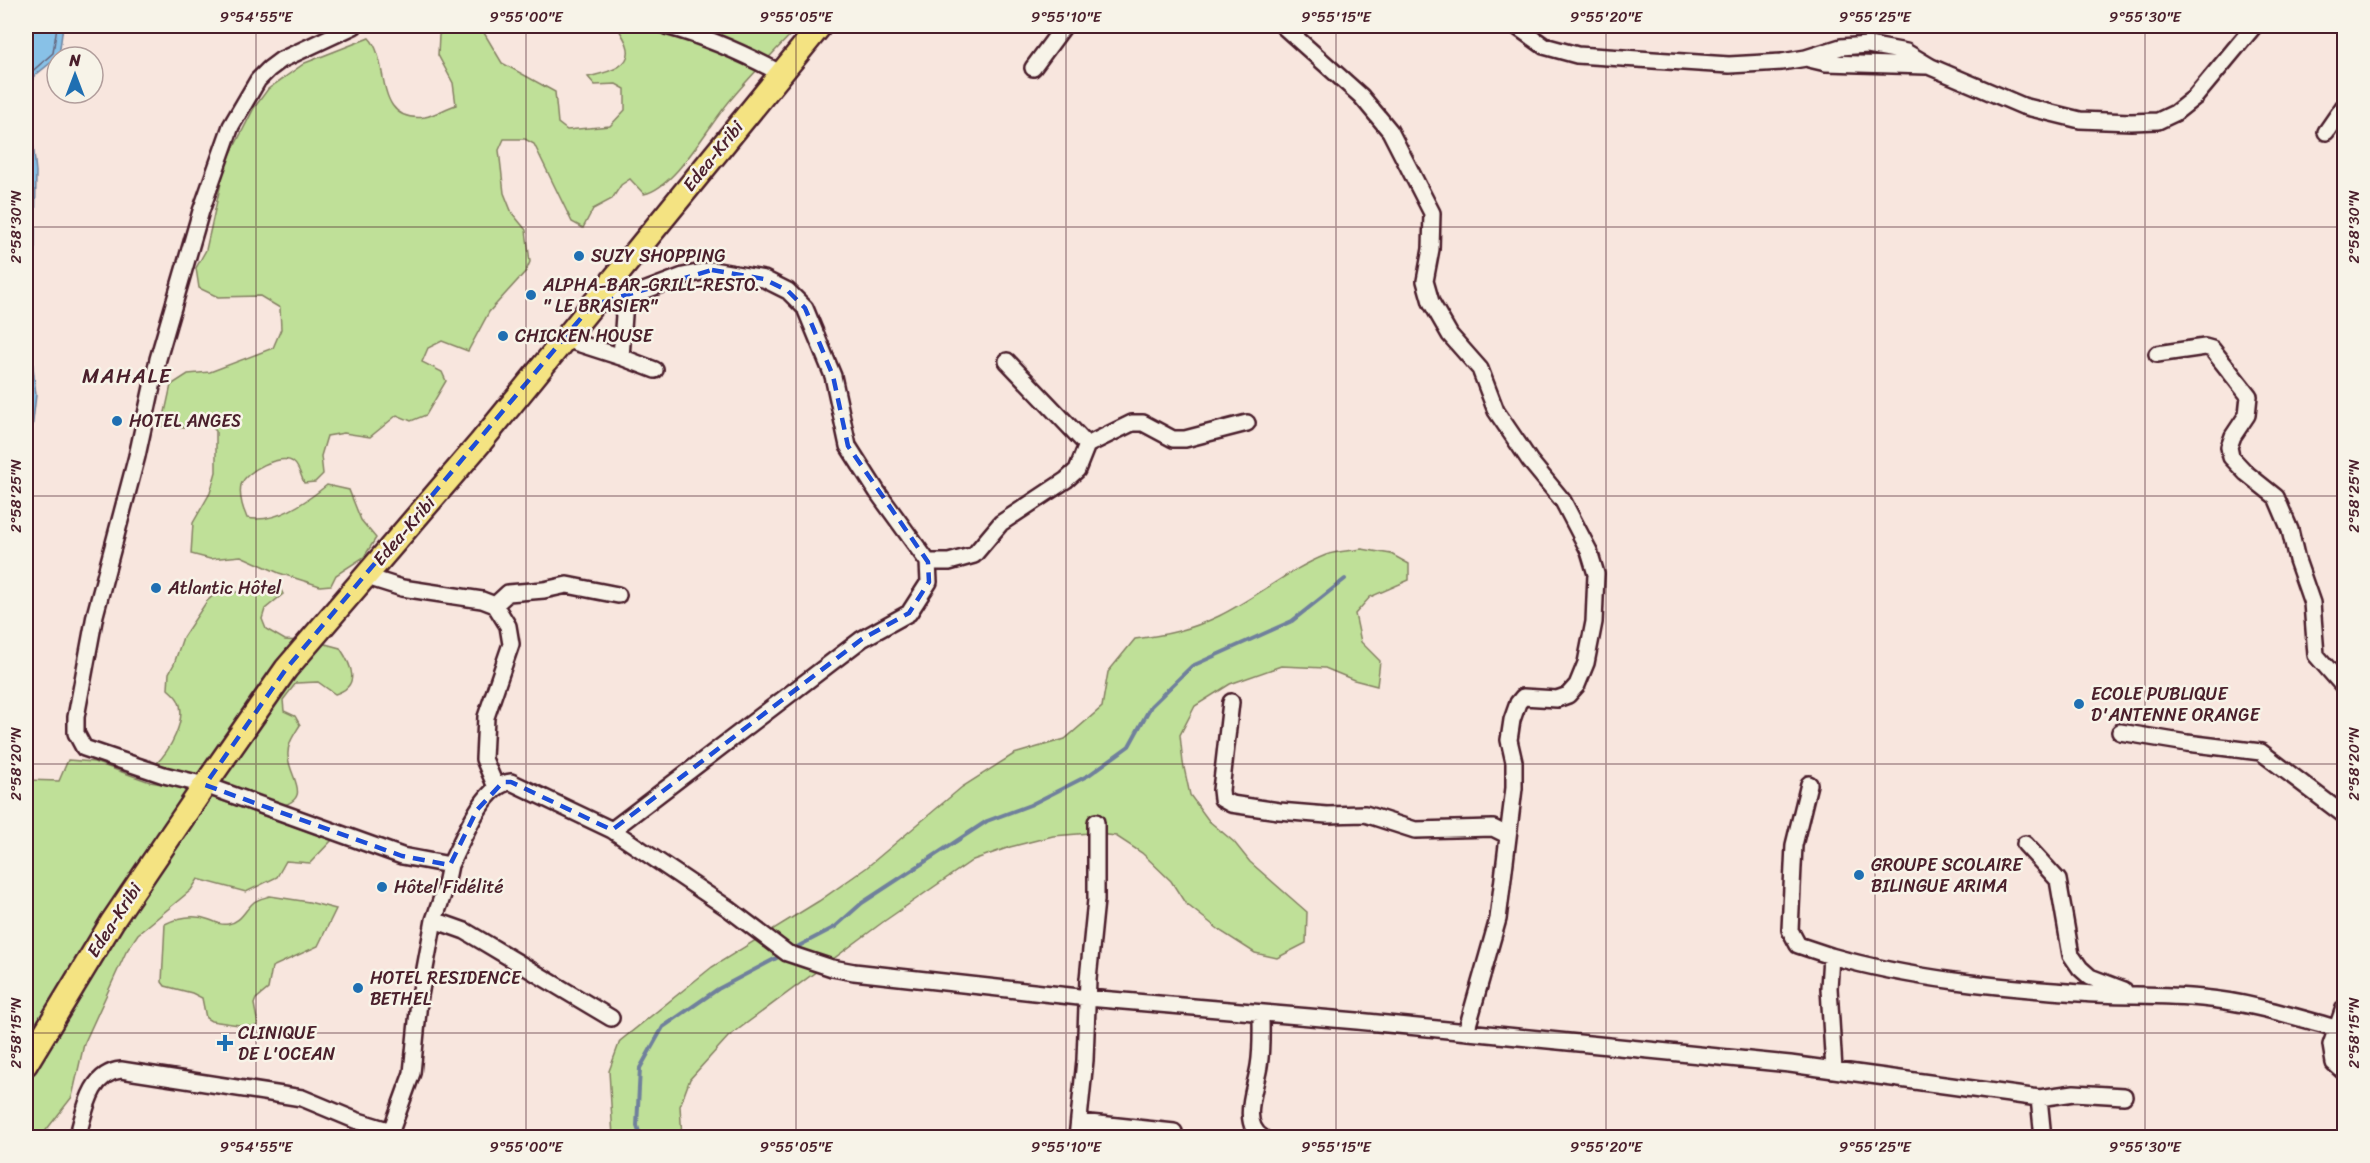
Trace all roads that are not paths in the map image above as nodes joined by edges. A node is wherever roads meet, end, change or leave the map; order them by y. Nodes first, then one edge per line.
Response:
1 (354, 26) edge
2 (666, 26) edge
3 (820, 26) edge
4 (1064, 26) edge
5 (1283, 26) edge
6 (1516, 26) edge
7 (2254, 26) edge
8 (1033, 68) dead end
9 (780, 73) junction
10 (2344, 106) edge
11 (2326, 132) dead end
12 (620, 300) junction
13 (592, 305) junction
14 (565, 339) junction
15 (2157, 354) dead end
16 (621, 357) junction
17 (1007, 361) dead end
18 (655, 370) dead end
19 (1246, 423) dead end
20 (1087, 445) junction
21 (928, 562) junction
22 (949, 562) junction
23 (364, 576) junction
24 (929, 582) junction
25 (618, 595) dead end
26 (495, 605) junction
27 (2344, 687) edge
28 (1231, 702) dead end
29 (2120, 732) dead end
30 (1809, 784) dead end
31 (205, 785) junction
32 (496, 787) junction
33 (2344, 815) edge
34 (1096, 822) dead end
35 (612, 830) junction
36 (1507, 835) junction
37 (2025, 844) dead end
38 (450, 865) junction
39 (434, 920) junction
40 (1831, 956) junction
41 (2138, 995) junction
42 (1088, 998) junction
43 (2344, 1008) edge
44 (1261, 1013) junction
45 (611, 1017) dead end
46 (2336, 1028) junction
47 (1466, 1032) junction
48 (26, 1064) edge
49 (1834, 1070) junction
50 (2344, 1072) edge
51 (2124, 1096) dead end
52 (2039, 1098) junction
53 (1080, 1122) junction
54 (1174, 1132) dead end
55 (396, 1134) edge
56 (77, 1137) edge
57 (1077, 1137) edge
58 (1263, 1137) edge
59 (2043, 1137) edge

1 - 31 street
2 - 9 street
3 - 9 highway, Edea-Kribi
4 - 8 street
5 - 36 street
6 - 7 street
9 - 13 highway, Edea-Kribi
10 - 11 street
12 - 13 street
12 - 16 street
12 - 21 street
13 - 14 highway, Edea-Kribi
14 - 16 street
14 - 23 highway, Edea-Kribi
15 - 27 street
16 - 18 street
17 - 20 street
19 - 20 street
20 - 22 street
21 - 22 street
21 - 24 street
22 - 24 street
23 - 26 street
23 - 31 highway, Edea-Kribi
24 - 35 street
25 - 26 street
26 - 32 street
28 - 36 street
29 - 33 street
30 - 40 street
31 - 38 street
31 - 48 highway, Edea-Kribi
32 - 35 street
32 - 38 street
34 - 42 street
35 - 42 street
36 - 47 street
37 - 41 street
38 - 39 street
39 - 45 street
39 - 55 street
40 - 41 street
40 - 49 street
41 - 46 street
42 - 44 street
42 - 53 street
43 - 46 street
44 - 47 street
44 - 58 street
46 - 50 street
47 - 49 street
49 - 52 street
51 - 52 street
52 - 59 street
53 - 54 street
53 - 57 street
55 - 56 street

